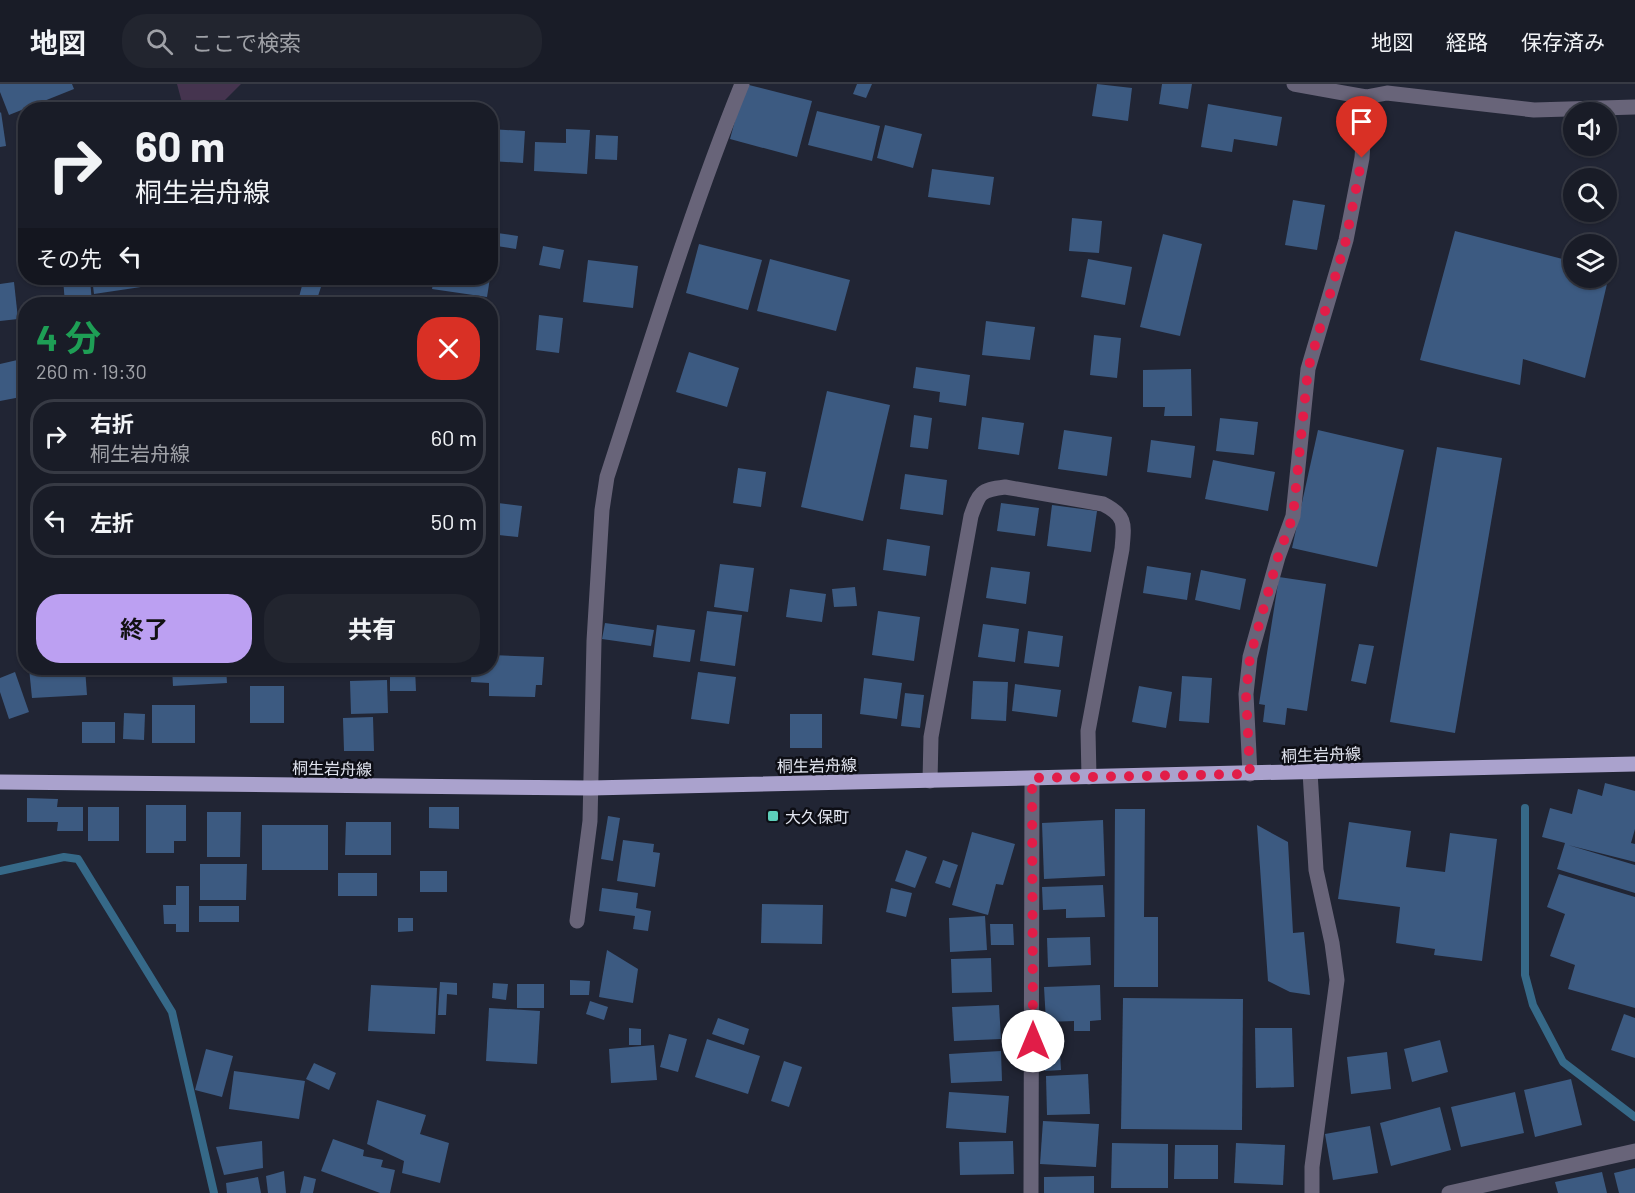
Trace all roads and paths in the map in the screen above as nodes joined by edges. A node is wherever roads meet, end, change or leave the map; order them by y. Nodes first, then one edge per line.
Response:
1 (742, 84) edge
2 (1294, 84) edge
3 (1366, 97) junction
4 (1635, 107) edge
5 (1635, 764) edge
6 (1310, 772) junction
7 (1250, 774) junction
8 (1089, 777) junction
9 (1032, 778) junction
10 (930, 781) junction
11 (0, 782) edge
12 (591, 788) junction
13 (577, 921) dead end
14 (1635, 1150) edge
15 (1031, 1193) edge
16 (1312, 1193) edge
17 (1449, 1193) edge

1 - 12 street
2 - 3 street
3 - 4 street
3 - 7 street
5 - 6 main road, 桐生岩舟線
6 - 7 main road, 桐生岩舟線
6 - 16 street
7 - 8 main road, 桐生岩舟線
8 - 9 main road, 桐生岩舟線
8 - 10 street
9 - 10 main road, 桐生岩舟線
9 - 15 street
10 - 12 main road, 桐生岩舟線
11 - 12 main road, 桐生岩舟線
12 - 13 street
14 - 17 street

